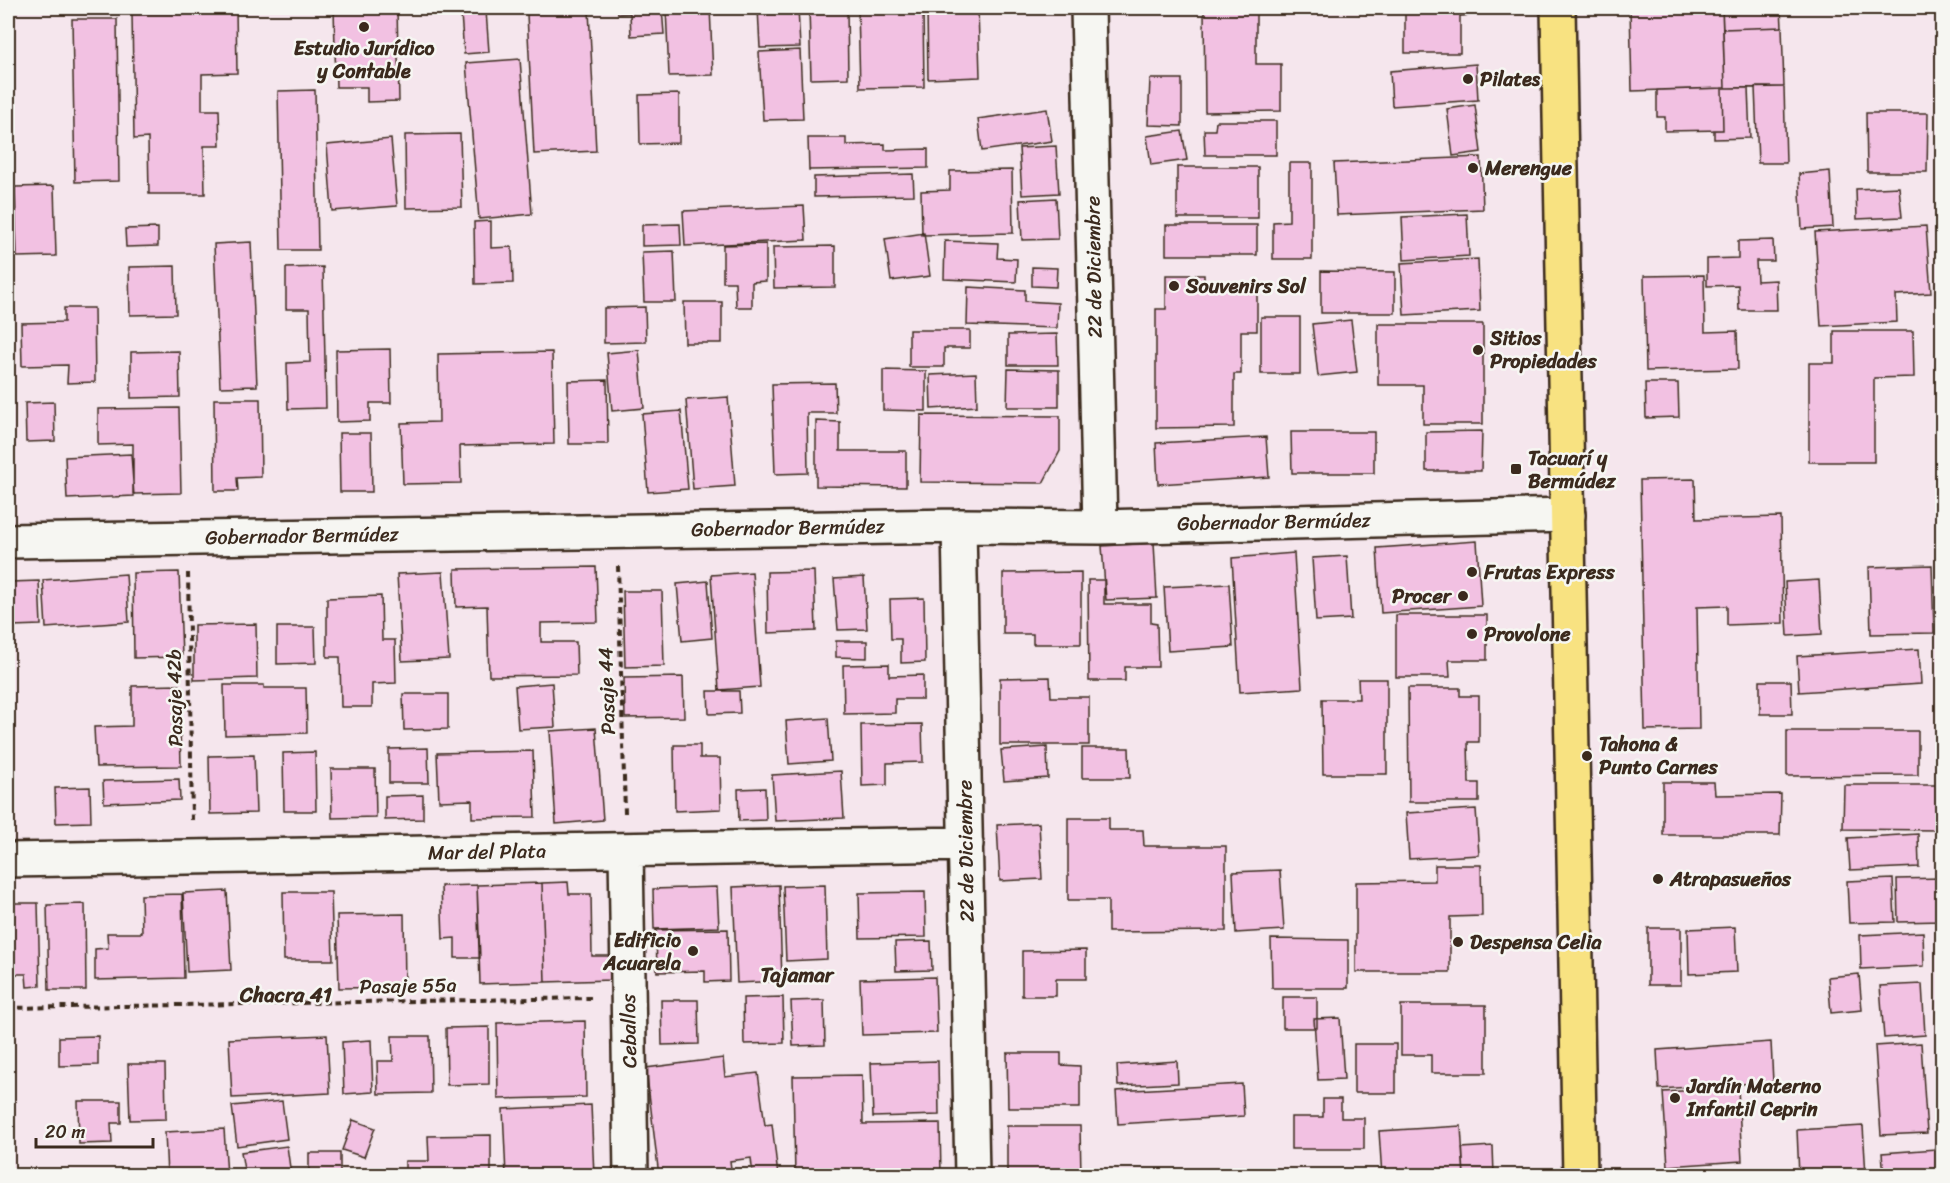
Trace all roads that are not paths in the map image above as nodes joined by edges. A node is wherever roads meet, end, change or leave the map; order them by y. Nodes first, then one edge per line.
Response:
1 (1088, 8) edge
2 (1558, 8) edge
3 (1568, 515) junction
4 (959, 526) junction
5 (1100, 527) junction
6 (8, 541) edge
7 (966, 844) junction
8 (626, 850) junction
9 (8, 860) edge
10 (631, 1176) edge
11 (972, 1176) edge
12 (1580, 1176) edge

1 - 5 street, 22 de Diciembre
2 - 3 main road
3 - 5 street, Gobernador Bermúdez
3 - 12 main road
4 - 5 street, Gobernador Bermúdez
4 - 6 street, Gobernador Bermúdez
4 - 7 street, 22 de Diciembre
7 - 8 street, Mar del Plata
7 - 11 street, 22 de Diciembre
8 - 9 street, Mar del Plata
8 - 10 street, Ceballos

